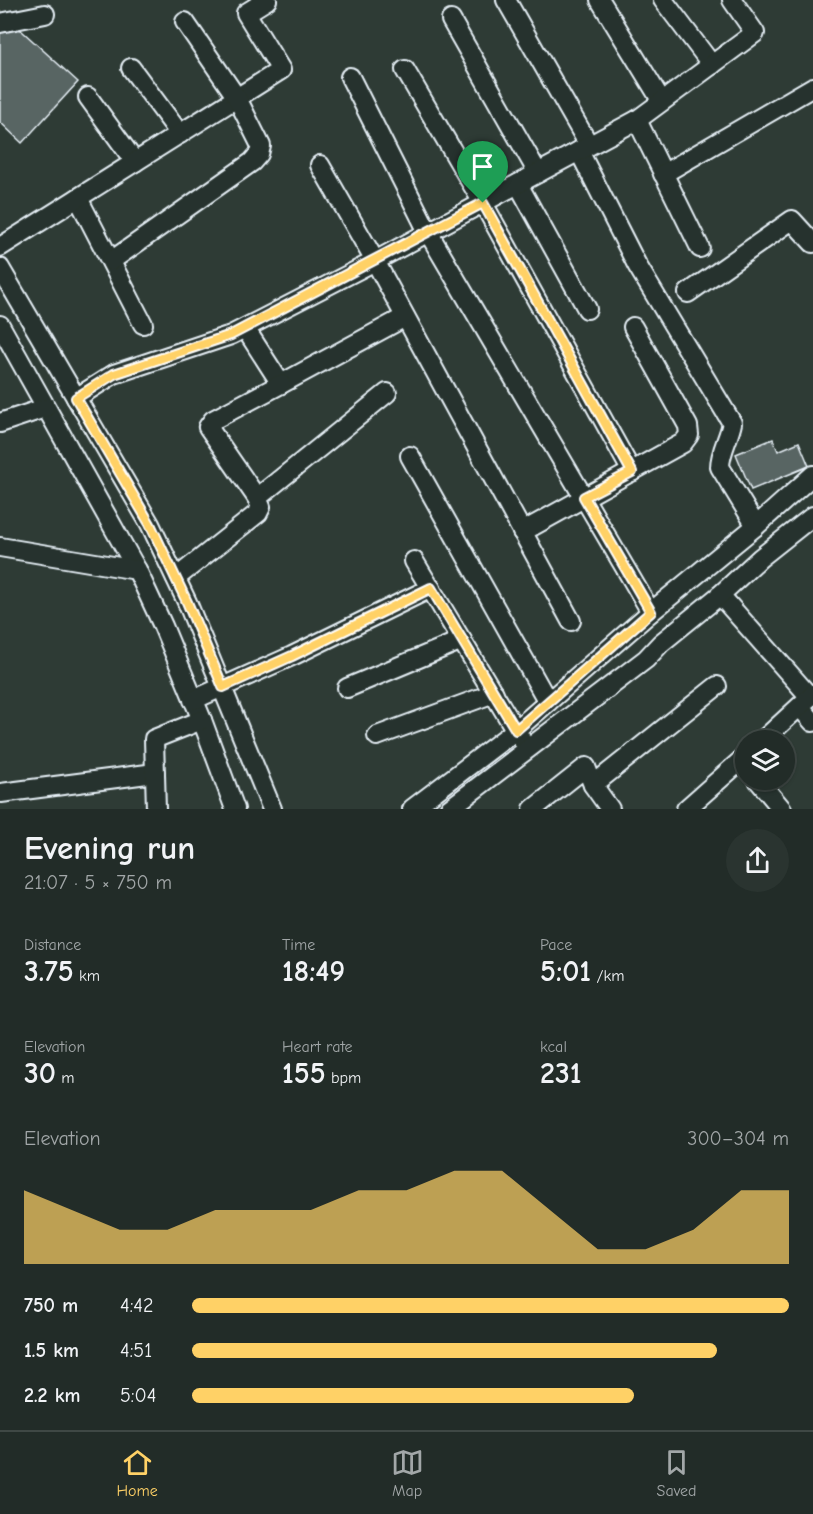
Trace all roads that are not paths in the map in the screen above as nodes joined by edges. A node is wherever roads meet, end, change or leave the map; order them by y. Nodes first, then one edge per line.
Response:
1 (267, 0) edge
2 (506, 0) edge
3 (600, 0) edge
4 (663, 0) edge
5 (732, 0) edge
6 (45, 14) dead end
7 (451, 20) dead end
8 (185, 22) dead end
9 (0, 23) edge
10 (712, 65) junction
11 (131, 68) dead end
12 (405, 70) dead end
13 (350, 77) dead end
14 (813, 87) edge
15 (88, 97) dead end
16 (237, 98) junction
17 (661, 100) junction
18 (637, 120) junction
19 (180, 134) junction
20 (584, 148) junction
21 (135, 162) junction
22 (320, 165) dead end
23 (538, 173) junction
24 (663, 174) junction
25 (518, 184) junction
26 (78, 198) junction
27 (483, 203) junction
28 (428, 232) junction
29 (813, 243) edge
30 (0, 247) edge
31 (700, 248) dead end
32 (111, 261) junction
33 (375, 261) junction
34 (0, 268) edge
35 (688, 293) dead end
36 (587, 309) dead end
37 (405, 317) junction
38 (143, 324) dead end
39 (0, 325) edge
40 (633, 327) dead end
41 (245, 328) junction
42 (281, 384) junction
43 (387, 393) dead end
44 (76, 398) junction
45 (45, 408) junction
46 (0, 423) edge
47 (410, 456) dead end
48 (632, 472) junction
49 (813, 475) edge
50 (584, 497) junction
51 (257, 498) junction
52 (813, 516) edge
53 (756, 526) junction
54 (522, 532) junction
55 (0, 547) edge
56 (414, 561) dead end
57 (137, 570) junction
58 (176, 578) junction
59 (431, 588) junction
60 (720, 595) junction
61 (651, 612) junction
62 (571, 621) dead end
63 (462, 640) junction
64 (717, 686) dead end
65 (223, 687) junction
66 (347, 688) dead end
67 (494, 693) junction
68 (808, 699) edge
69 (193, 700) junction
70 (548, 702) junction
71 (202, 720) junction
72 (813, 722) edge
73 (516, 730) junction
74 (774, 730) edge
75 (377, 736) dead end
76 (527, 749) junction
77 (735, 769) edge
78 (155, 773) junction
79 (594, 784) junction
80 (766, 790) edge
81 (2, 793) dead end
82 (698, 805) edge
83 (156, 809) edge
84 (235, 809) edge
85 (272, 809) edge
86 (412, 809) edge
87 (449, 809) edge
88 (533, 809) edge
89 (610, 809) edge
90 (782, 809) edge

1 - 16 street
2 - 20 street
3 - 17 street
4 - 10 street
5 - 10 street
6 - 9 street
7 - 23 street
8 - 16 street
10 - 17 street
11 - 19 street
12 - 27 street
13 - 28 street
14 - 24 street
15 - 21 street
16 - 19 street
16 - 32 street
17 - 18 street
18 - 20 street
18 - 24 street
19 - 21 street
20 - 23 street
20 - 53 street
21 - 26 street
22 - 33 street
23 - 25 street
24 - 31 street
25 - 27 street
25 - 36 street
26 - 30 street
26 - 32 street
27 - 28 street
27 - 48 street
28 - 33 street
28 - 50 street
29 - 35 street
32 - 38 street
33 - 37 street
33 - 41 street
34 - 44 street
37 - 42 street
37 - 54 street
39 - 45 street
40 - 48 street
41 - 42 street
41 - 44 street
42 - 51 street
43 - 51 street
44 - 58 street
45 - 46 street
45 - 57 street
47 - 70 street
48 - 50 street
49 - 53 street
50 - 54 street
50 - 61 street
51 - 58 street
52 - 60 street
53 - 61 street
54 - 62 street
55 - 57 street
56 - 59 street
57 - 69 street
58 - 65 street
59 - 63 street
59 - 65 street
60 - 68 street
60 - 76 street
61 - 70 street
63 - 66 street
63 - 67 street
64 - 79 street
65 - 69 street
65 - 85 street
67 - 73 street
67 - 75 street
68 - 72 street
68 - 74 street
69 - 71 street
70 - 73 street
71 - 78 street
71 - 84 street
73 - 76 street
73 - 86 street
76 - 87 street
77 - 82 street
78 - 81 street
78 - 83 street
79 - 88 street
79 - 89 street
80 - 90 street

